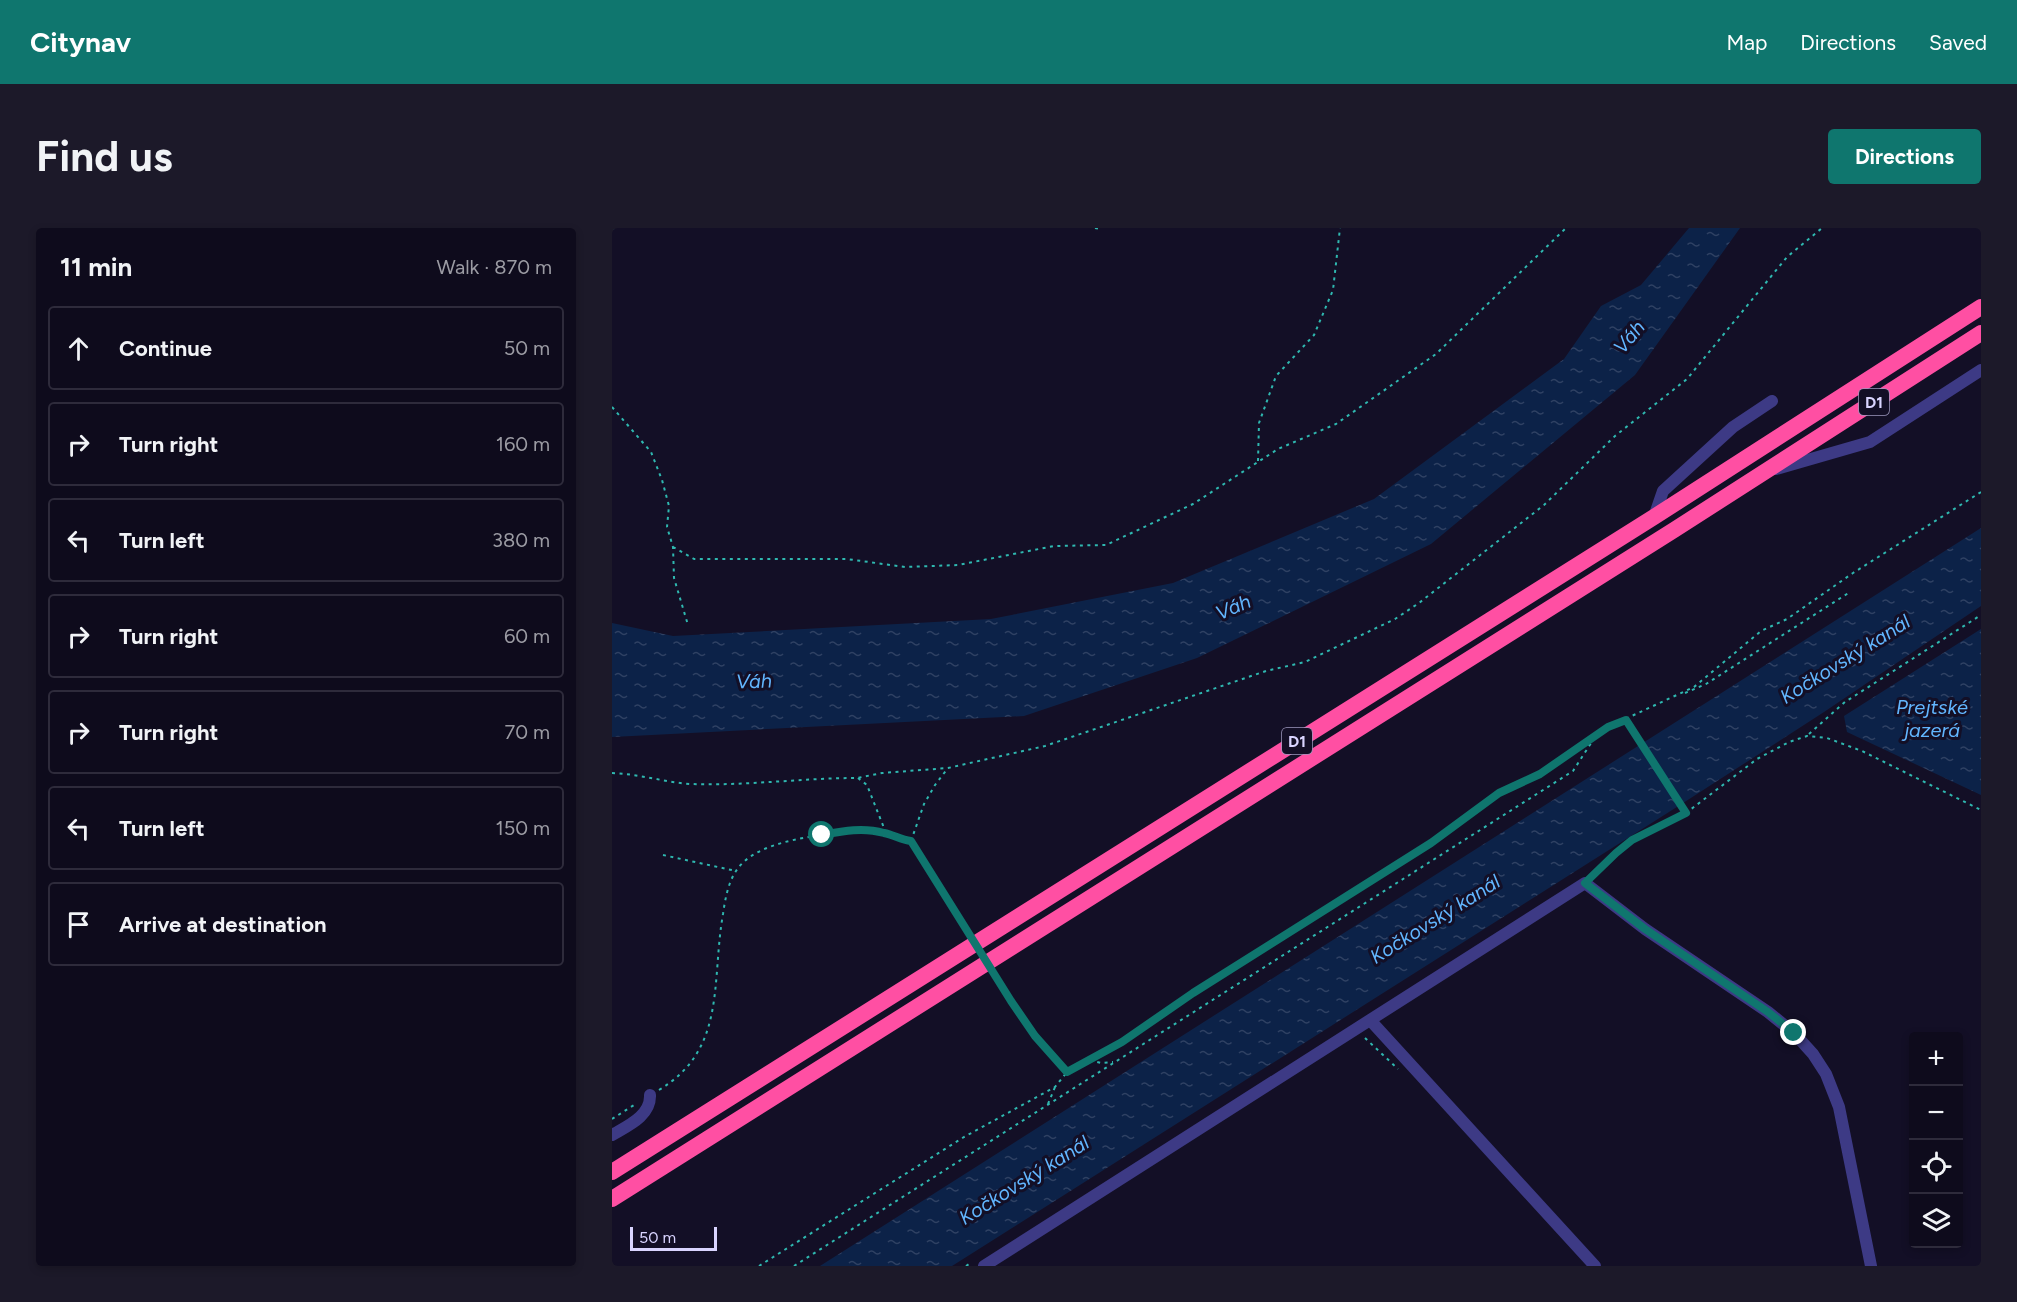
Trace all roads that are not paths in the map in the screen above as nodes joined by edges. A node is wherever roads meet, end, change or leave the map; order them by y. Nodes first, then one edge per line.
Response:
1 (1981, 307) edge
2 (1981, 333) edge
3 (1981, 370) edge
4 (1772, 402) dead end
5 (1767, 471) junction
6 (1654, 516) junction
7 (1370, 1020) junction
8 (650, 1095) road end
9 (612, 1135) edge
10 (612, 1172) edge
11 (612, 1199) edge
12 (984, 1266) edge
13 (1595, 1266) edge
14 (1871, 1266) edge

1 - 6 highway, D1
2 - 5 highway, D1
3 - 5 street
4 - 6 street
5 - 11 highway, D1
6 - 10 highway, D1
7 - 12 street
7 - 13 street
7 - 14 street
8 - 9 street

